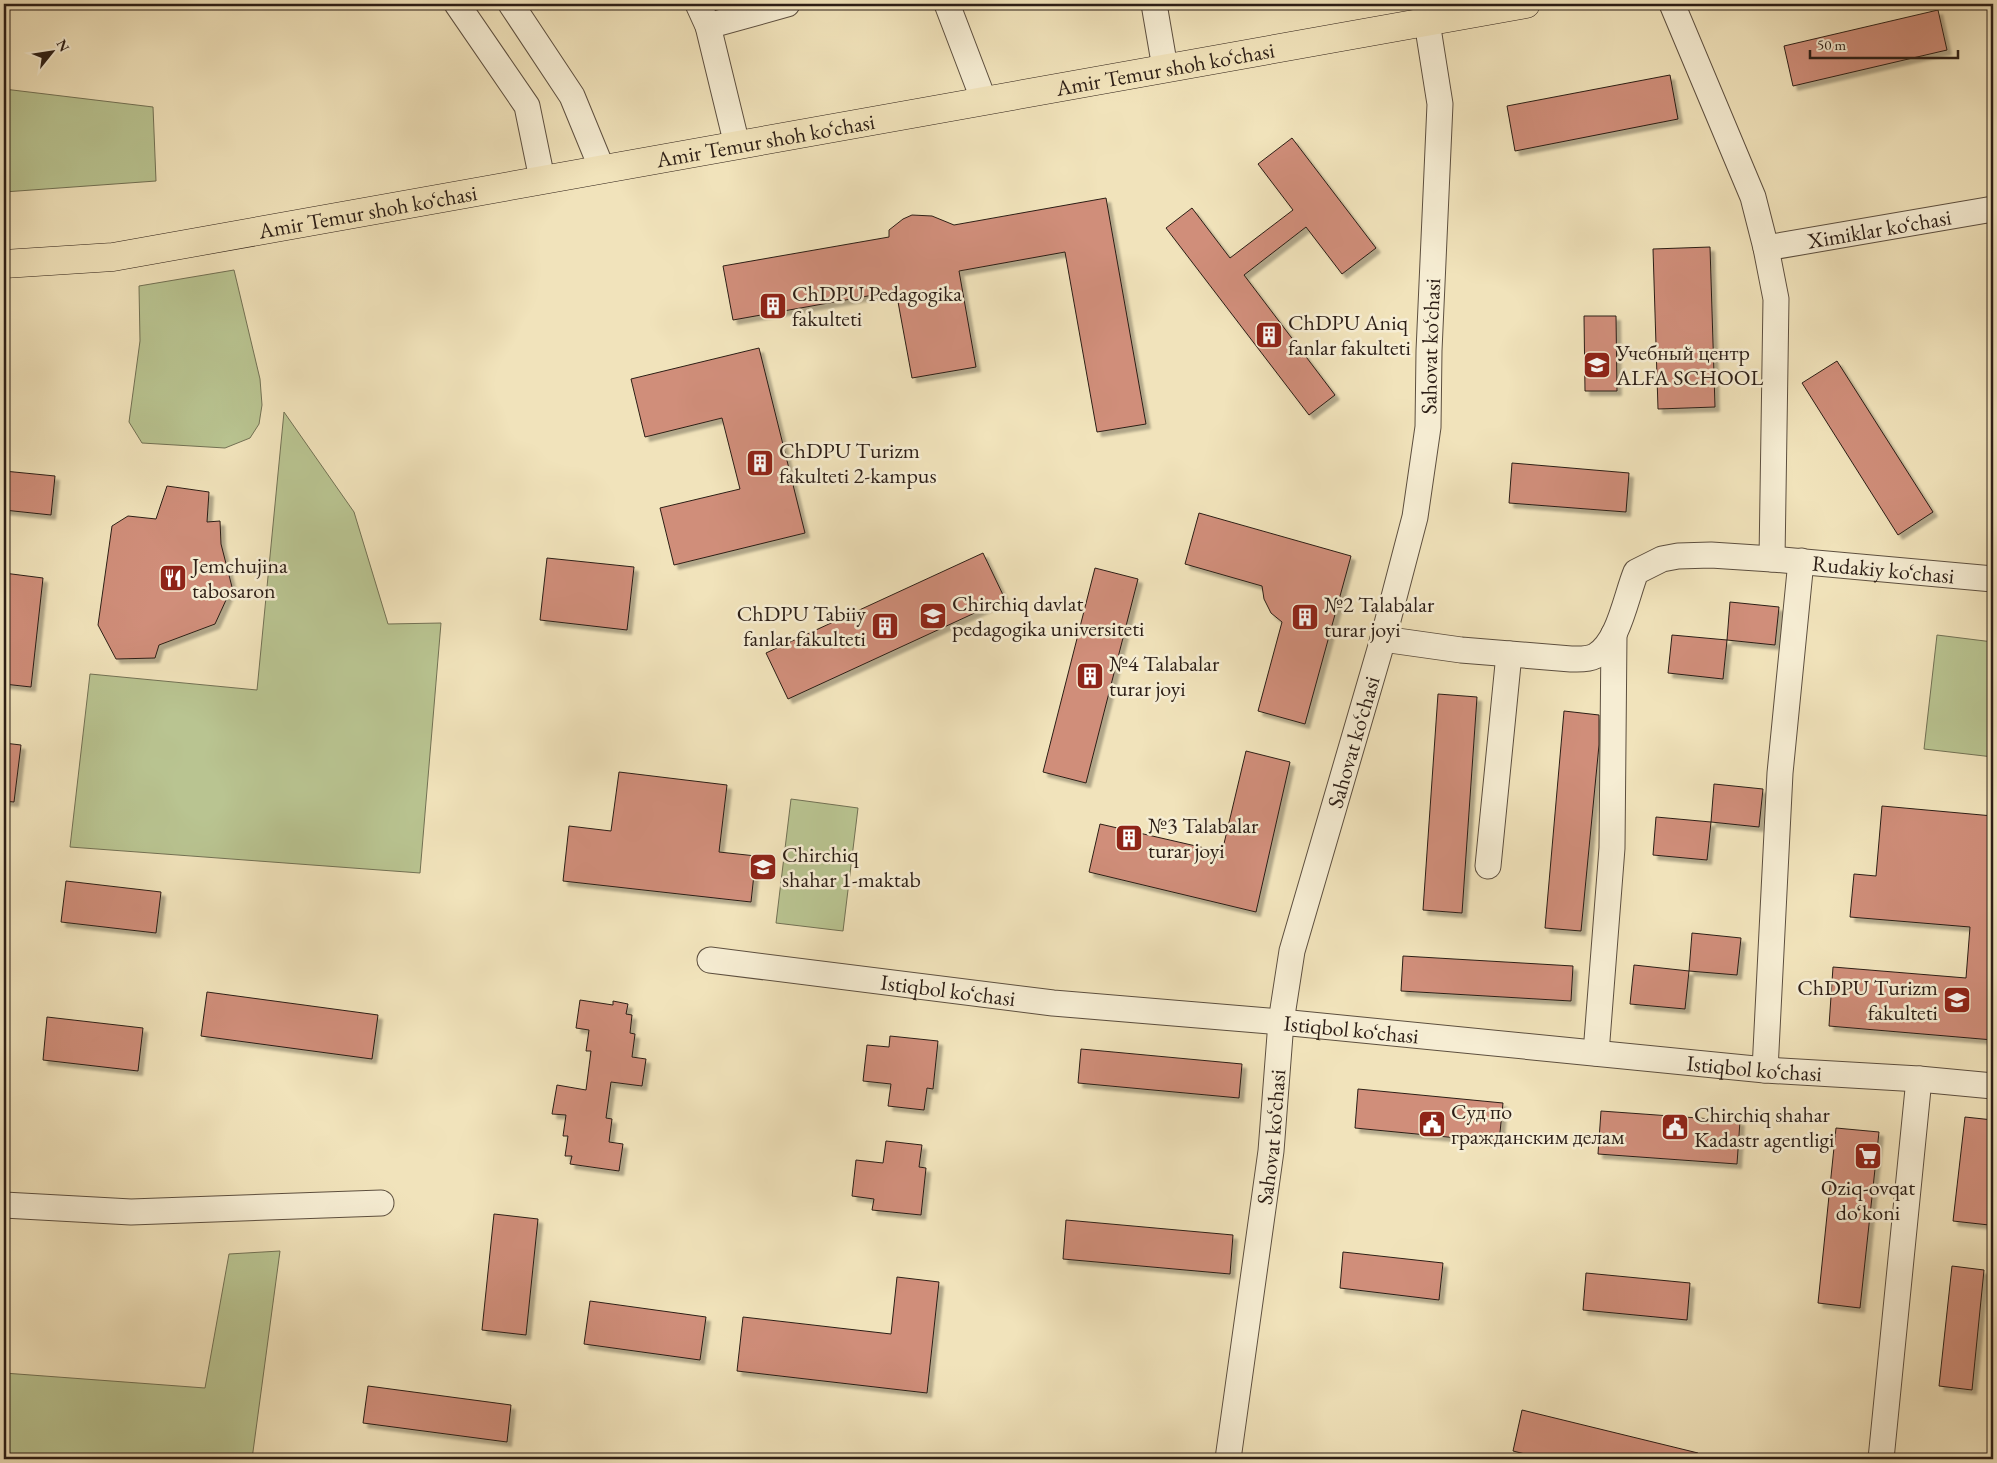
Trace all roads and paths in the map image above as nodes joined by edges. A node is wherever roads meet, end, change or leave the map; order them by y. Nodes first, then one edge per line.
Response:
1 (457, 4) edge
2 (511, 4) edge
3 (787, 4) edge
4 (946, 4) edge
5 (1154, 4) edge
6 (1526, 4) edge
7 (1672, 4) edge
8 (703, 15) edge
9 (1427, 22) junction
10 (1165, 68) junction
11 (984, 101) junction
12 (737, 145) junction
13 (602, 168) junction
14 (542, 179) junction
15 (1993, 209) edge
16 (1766, 248) junction
17 (4, 264) edge
18 (1772, 559) junction
19 (1801, 561) junction
20 (1993, 579) edge
21 (1614, 634) junction
22 (1383, 639) junction
23 (1509, 654) junction
24 (1488, 866) dead end
25 (710, 960) dead end
26 (1281, 1022) junction
27 (1596, 1054) junction
28 (1765, 1070) junction
29 (1918, 1079) junction
30 (1993, 1086) edge
31 (381, 1203) dead end
32 (4, 1205) edge
33 (1228, 1459) edge
34 (1881, 1459) edge

1 - 14 street
2 - 13 street
3 - 8 street
4 - 11 street
5 - 10 street
6 - 9 main road, Amir Temur shoh ko‘chasi
7 - 16 street
8 - 12 street
9 - 10 main road, Amir Temur shoh ko‘chasi
9 - 22 street, Sahovat ko‘chasi
10 - 11 main road, Amir Temur shoh ko‘chasi
11 - 12 main road, Amir Temur shoh ko‘chasi
12 - 13 main road, Amir Temur shoh ko‘chasi
13 - 14 main road, Amir Temur shoh ko‘chasi
14 - 17 main road, Amir Temur shoh ko‘chasi
15 - 16 street, Ximiklar ko‘chasi
16 - 18 street
18 - 19 street, Rudakiy ko‘chasi
18 - 21 street, Rudakiy ko‘chasi
19 - 20 street, Rudakiy ko‘chasi
19 - 28 street
21 - 23 street
21 - 27 street
22 - 23 street
22 - 26 street, Sahovat ko‘chasi
23 - 24 street
25 - 26 street, Istiqbol ko‘chasi
26 - 27 street, Istiqbol ko‘chasi
26 - 33 street, Sahovat ko‘chasi
27 - 28 street, Istiqbol ko‘chasi
28 - 29 street, Istiqbol ko‘chasi
29 - 30 street, Istiqbol ko‘chasi
29 - 34 street
31 - 32 street

